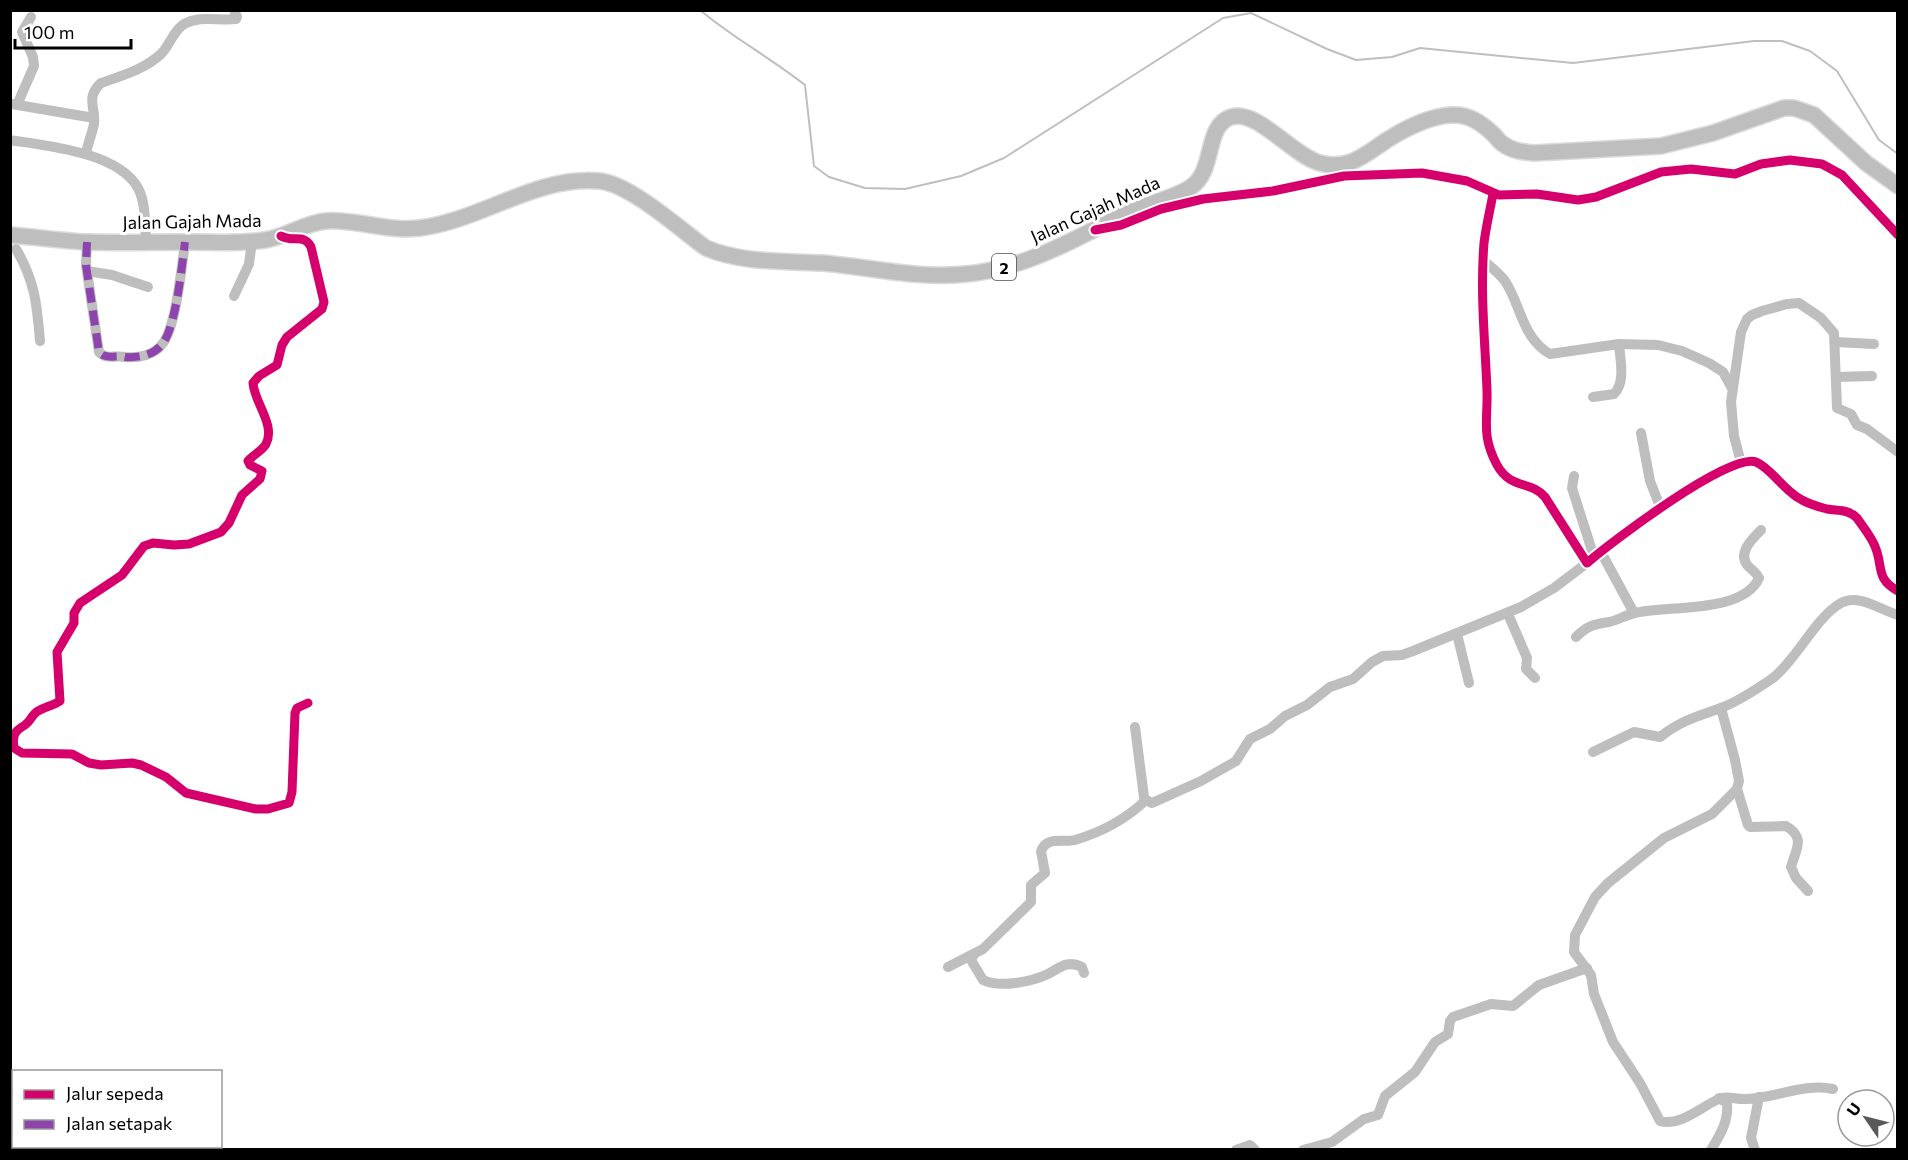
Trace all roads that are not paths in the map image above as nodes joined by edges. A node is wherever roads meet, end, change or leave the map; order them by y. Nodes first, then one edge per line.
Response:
1 (234, 10) edge
2 (30, 17) dead end
3 (14, 105) edge
4 (94, 118) junction
5 (10, 140) edge
6 (86, 153) junction
7 (1898, 186) edge
8 (1493, 194) junction
9 (1095, 230) junction
10 (1898, 234) edge
11 (281, 236) junction
12 (252, 240) junction
13 (87, 242) junction
14 (146, 242) junction
15 (185, 242) junction
16 (12, 244) edge
17 (1484, 261) junction
18 (87, 271) junction
19 (148, 287) dead end
20 (234, 297) dead end
21 (40, 341) dead end
22 (1835, 342) junction
23 (1619, 344) junction
24 (1874, 344) dead end
25 (1872, 376) dead end
26 (1837, 377) junction
27 (1732, 388) junction
28 (1593, 397) dead end
29 (1641, 433) dead end
30 (1898, 452) edge
31 (1741, 463) junction
32 (1574, 476) dead end
33 (1661, 509) junction
34 (1761, 530) dead end
35 (1594, 557) junction
36 (1898, 591) edge
37 (1634, 613) junction
38 (1508, 614) junction
39 (1898, 615) edge
40 (1456, 634) junction
41 (1576, 637) dead end
42 (1535, 678) dead end
43 (1469, 683) dead end
44 (308, 703) dead end
45 (1720, 708) junction
46 (1135, 727) dead end
47 (1593, 752) dead end
48 (1737, 789) junction
49 (1146, 800) junction
50 (1809, 891) dead end
51 (974, 954) junction
52 (948, 967) dead end
53 (1587, 968) junction
54 (1084, 973) dead end
55 (1833, 1089) dead end
56 (1759, 1097) junction
57 (1719, 1098) junction
58 (1236, 1149) edge
59 (1255, 1149) edge
60 (1303, 1149) edge
61 (1711, 1149) edge
62 (1755, 1149) edge

1 - 4 street
2 - 3 street
3 - 4 street
4 - 6 street
5 - 6 street
6 - 14 street
7 - 9 highway, Jalan Gajah Mada / 2
8 - 9 street
8 - 10 street
8 - 17 street
9 - 11 highway, Jalan Gajah Mada / 2
11 - 12 highway, Jalan Gajah Mada / 2
11 - 44 street
12 - 15 highway, Jalan Gajah Mada / 2
12 - 20 street
13 - 14 highway, Jalan Gajah Mada / 2
13 - 16 highway, Jalan Gajah Mada / 2
13 - 18 street
14 - 15 highway, Jalan Gajah Mada / 2
15 - 18 street
16 - 21 street
17 - 23 street
17 - 35 street
18 - 19 street
22 - 24 street
22 - 26 street
22 - 27 street
23 - 27 street
23 - 28 street
25 - 26 street
26 - 30 street
27 - 31 street
29 - 33 street
31 - 33 street
31 - 36 street
32 - 35 street
33 - 35 street
34 - 37 street
35 - 37 street
35 - 38 street
37 - 41 street
38 - 40 street
38 - 42 street
39 - 45 street
40 - 43 street
40 - 49 street
45 - 47 street
45 - 48 street
46 - 49 street
48 - 50 street
48 - 53 street
49 - 51 street
51 - 52 street
51 - 54 street
53 - 57 street
53 - 60 street
55 - 56 street
56 - 57 street
56 - 62 street
57 - 61 street
58 - 59 street

